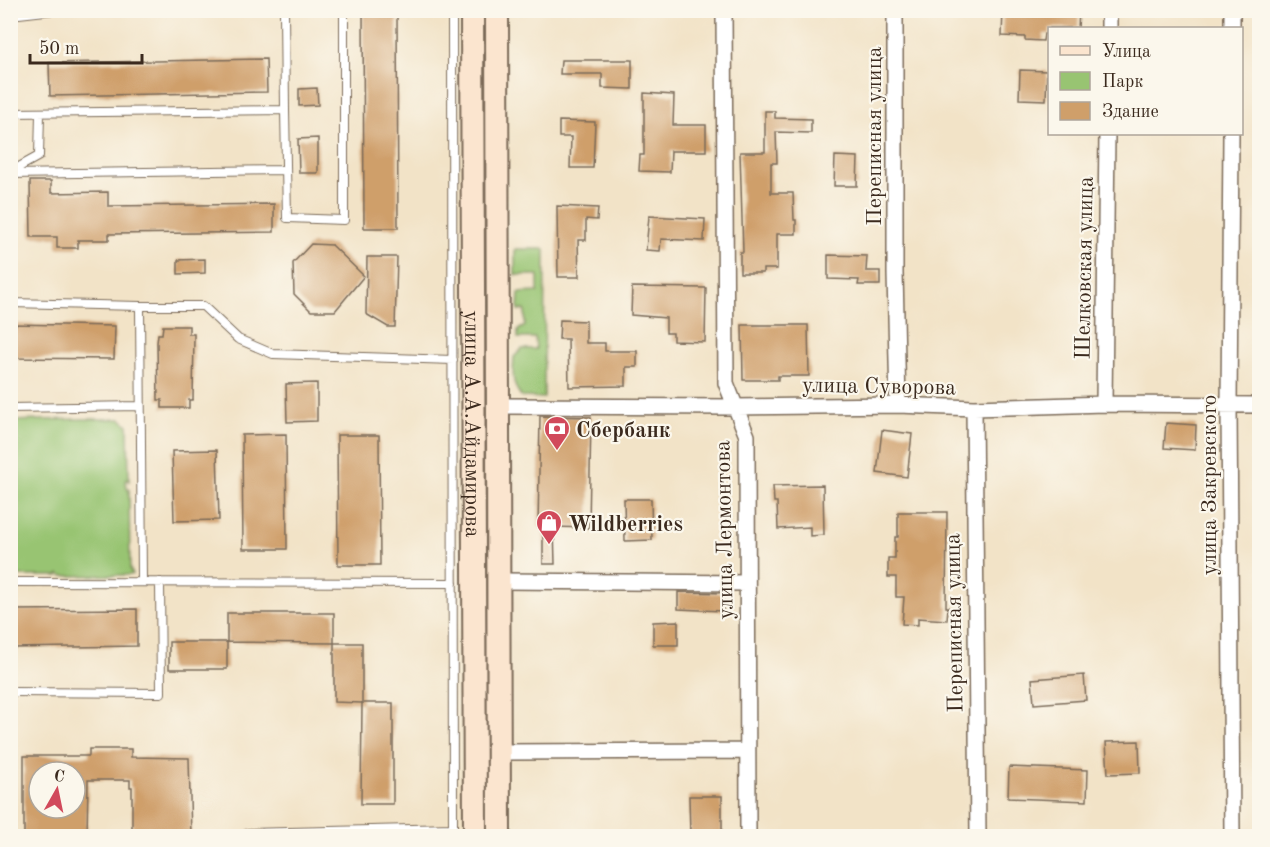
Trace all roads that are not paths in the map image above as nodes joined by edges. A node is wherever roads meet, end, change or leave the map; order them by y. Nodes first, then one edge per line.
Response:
1 (54, 10) edge
2 (284, 10) edge
3 (344, 10) edge
4 (452, 10) edge
5 (472, 10) edge
6 (497, 10) edge
7 (724, 10) edge
8 (896, 10) edge
9 (1109, 10) edge
10 (1232, 10) edge
11 (10, 15) edge
12 (1109, 27) edge
13 (1232, 27) edge
14 (285, 110) junction
15 (10, 113) edge
16 (40, 113) junction
17 (1107, 135) edge
18 (1231, 135) edge
19 (286, 170) junction
20 (10, 173) edge
21 (10, 303) edge
22 (140, 306) junction
23 (453, 360) junction
24 (1104, 404) junction
25 (499, 405) junction
26 (898, 405) junction
27 (1260, 405) edge
28 (140, 406) junction
29 (1229, 406) junction
30 (736, 407) junction
31 (10, 408) edge
32 (974, 408) junction
33 (499, 581) junction
34 (10, 582) edge
35 (142, 582) junction
36 (160, 582) junction
37 (453, 583) junction
38 (747, 583) junction
39 (10, 692) edge
40 (747, 751) junction
41 (499, 752) junction
42 (453, 832) edge
43 (248, 833) dead end
44 (475, 837) edge
45 (500, 837) edge
46 (748, 837) edge
47 (978, 837) edge
48 (1232, 837) edge

1 - 11 lane
2 - 14 lane
3 - 19 lane
4 - 23 lane
5 - 44 main road, улица А.А.Айдамирова
6 - 25 main road, улица А.А.Айдамирова
7 - 30 street, улица Лермонтова
8 - 26 street, Переписная улица
9 - 12 street
10 - 13 street
14 - 16 lane
14 - 19 lane
15 - 16 lane
16 - 20 lane
17 - 24 street, Шелковская улица
18 - 29 street, улица Закревского
19 - 20 lane
21 - 22 lane
22 - 23 lane
22 - 28 lane
23 - 37 lane
24 - 29 street, улица Суворова
24 - 32 street, улица Суворова
25 - 30 street, улица Суворова
25 - 33 main road, улица А.А.Айдамирова
26 - 30 street, улица Суворова
26 - 32 street, улица Суворова
27 - 29 street, улица Суворова
28 - 31 lane
28 - 35 lane
29 - 48 street, улица Закревского
30 - 38 street, улица Лермонтова
32 - 47 street, Переписная улица
33 - 38 street
33 - 41 main road, улица А.А.Айдамирова
34 - 35 lane
35 - 36 lane
36 - 37 lane
36 - 39 lane
37 - 42 lane
38 - 40 street, улица Лермонтова
40 - 41 street
40 - 46 street, улица Лермонтова
41 - 45 main road, улица А.А.Айдамирова
42 - 43 lane

